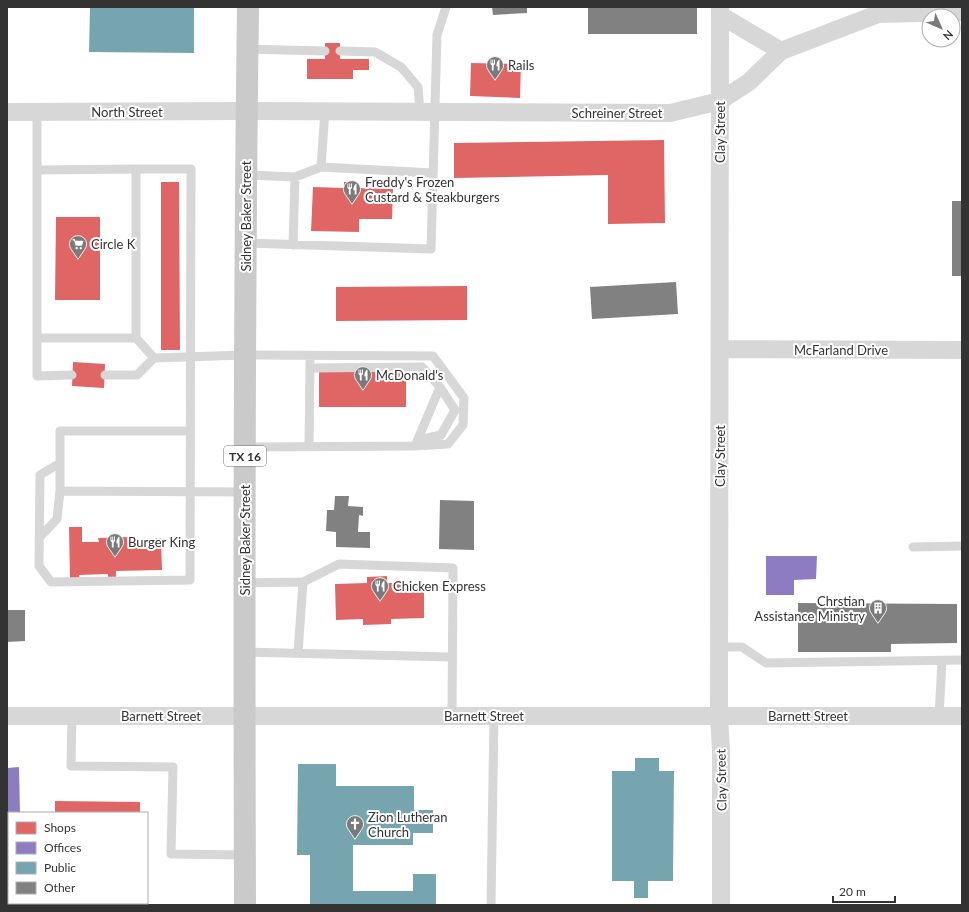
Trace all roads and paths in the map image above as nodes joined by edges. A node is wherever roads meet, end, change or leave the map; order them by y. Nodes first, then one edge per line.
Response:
1 (248, 7) edge
2 (446, 7) edge
3 (720, 11) edge
4 (962, 12) edge
5 (247, 49) junction
6 (325, 51) dead end
7 (340, 51) dead end
8 (781, 51) junction
9 (720, 101) junction
10 (246, 111) junction
11 (325, 111) junction
12 (7, 112) edge
13 (36, 112) junction
14 (428, 112) junction
15 (321, 167) junction
16 (136, 169) junction
17 (37, 170) junction
18 (433, 173) junction
19 (246, 175) junction
20 (295, 177) junction
21 (246, 243) junction
22 (293, 245) junction
23 (37, 338) junction
24 (136, 338) junction
25 (720, 349) junction
26 (962, 350) edge
27 (245, 355) junction
28 (310, 355) junction
29 (191, 357) junction
30 (154, 358) junction
31 (310, 368) junction
32 (105, 375) dead end
33 (72, 376) dead end
34 (440, 387) junction
35 (190, 432) junction
36 (417, 443) junction
37 (245, 447) junction
38 (309, 447) junction
39 (60, 464) junction
40 (60, 491) junction
41 (190, 492) junction
42 (245, 492) junction
43 (39, 538) junction
44 (962, 546) edge
45 (913, 547) dead end
46 (303, 582) junction
47 (245, 583) junction
48 (720, 647) junction
49 (244, 652) junction
50 (298, 653) junction
51 (452, 657) junction
52 (962, 660) edge
53 (942, 661) junction
54 (7, 716) edge
55 (72, 716) junction
56 (244, 716) junction
57 (452, 716) junction
58 (494, 716) junction
59 (719, 716) junction
60 (940, 716) junction
61 (962, 716) edge
62 (245, 855) junction
63 (245, 905) edge
64 (491, 905) edge
65 (721, 905) edge

1 - 5 main road, Sidney Baker Street / TX 16
2 - 14 lane
3 - 8 street
3 - 9 street, Clay Street
4 - 8 street, Schreiner Street
5 - 6 lane
5 - 10 main road, Sidney Baker Street / TX 16
7 - 14 lane
8 - 9 street, Schreiner Street
9 - 14 street, Schreiner Street
9 - 25 street, Clay Street
10 - 11 street, Schreiner Street
10 - 13 street, North Street
10 - 19 main road, Sidney Baker Street / TX 16
11 - 14 street, Schreiner Street
11 - 15 lane
12 - 13 street, North Street
13 - 17 lane
14 - 18 lane
15 - 18 lane
15 - 20 lane
16 - 17 lane
16 - 24 lane
16 - 29 lane
17 - 23 lane
18 - 22 lane
19 - 20 lane
19 - 21 main road, Sidney Baker Street / TX 16
20 - 22 lane
21 - 22 lane
21 - 27 main road, Sidney Baker Street / TX 16
23 - 24 lane
23 - 33 lane
24 - 30 lane
25 - 26 street, McFarland Drive
25 - 48 street, Clay Street
27 - 28 lane
27 - 29 lane
27 - 37 main road, Sidney Baker Street / TX 16
28 - 31 lane
28 - 36 lane
29 - 30 lane
29 - 35 lane
30 - 32 lane
31 - 34 lane
31 - 38 lane
34 - 36 lane
34 - 36 lane
35 - 39 lane
35 - 41 lane
36 - 38 lane
37 - 38 lane
37 - 42 main road, Sidney Baker Street / TX 16
39 - 40 lane
39 - 43 lane
40 - 41 lane
40 - 43 lane
41 - 42 lane
41 - 43 lane
42 - 47 main road, Sidney Baker Street / TX 16
44 - 45 lane
46 - 47 lane
46 - 50 lane
46 - 51 lane
47 - 49 main road, Sidney Baker Street / TX 16
48 - 53 lane
48 - 59 street, Clay Street
49 - 50 lane
49 - 56 main road, Sidney Baker Street / TX 16
50 - 51 lane
51 - 57 lane
52 - 53 lane
53 - 60 lane
54 - 55 street, Barnett Street
55 - 56 street, Barnett Street
55 - 62 lane
56 - 57 street, Barnett Street
56 - 62 main road, Sidney Baker Street / TX 16
57 - 58 street, Barnett Street
58 - 59 street, Barnett Street
58 - 64 lane
59 - 60 street, Barnett Street
59 - 65 street, Clay Street
60 - 61 street, Barnett Street
62 - 63 main road, Sidney Baker Street / TX 16

